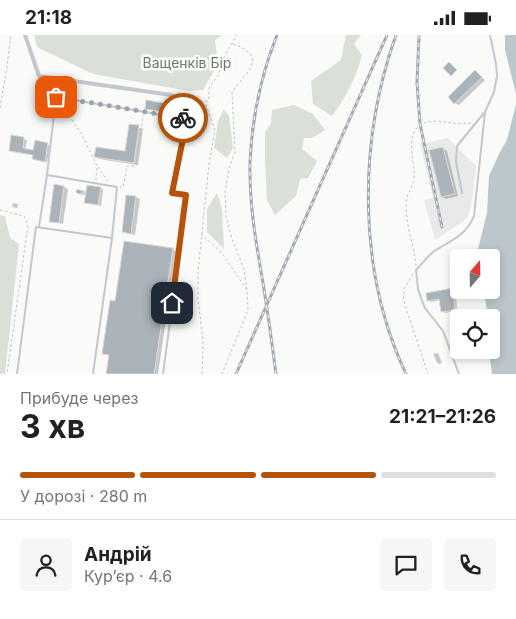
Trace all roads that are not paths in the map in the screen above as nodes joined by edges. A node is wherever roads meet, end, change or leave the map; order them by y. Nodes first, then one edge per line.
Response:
1 (26, 35) edge
2 (490, 35) edge
3 (41, 76) junction
4 (171, 95) road end
5 (56, 97) junction
6 (485, 112) junction
7 (47, 175) junction
8 (462, 193) dead end
9 (39, 227) junction
10 (112, 238) junction
11 (18, 374) edge
12 (93, 374) edge
13 (163, 374) edge
14 (459, 374) edge

1 - 3 street
2 - 6 lane
3 - 4 street
3 - 5 lane
5 - 7 lane
5 - 13 lane
6 - 8 lane
6 - 14 lane
7 - 9 lane
7 - 10 lane
9 - 10 lane
9 - 11 lane
10 - 12 lane

